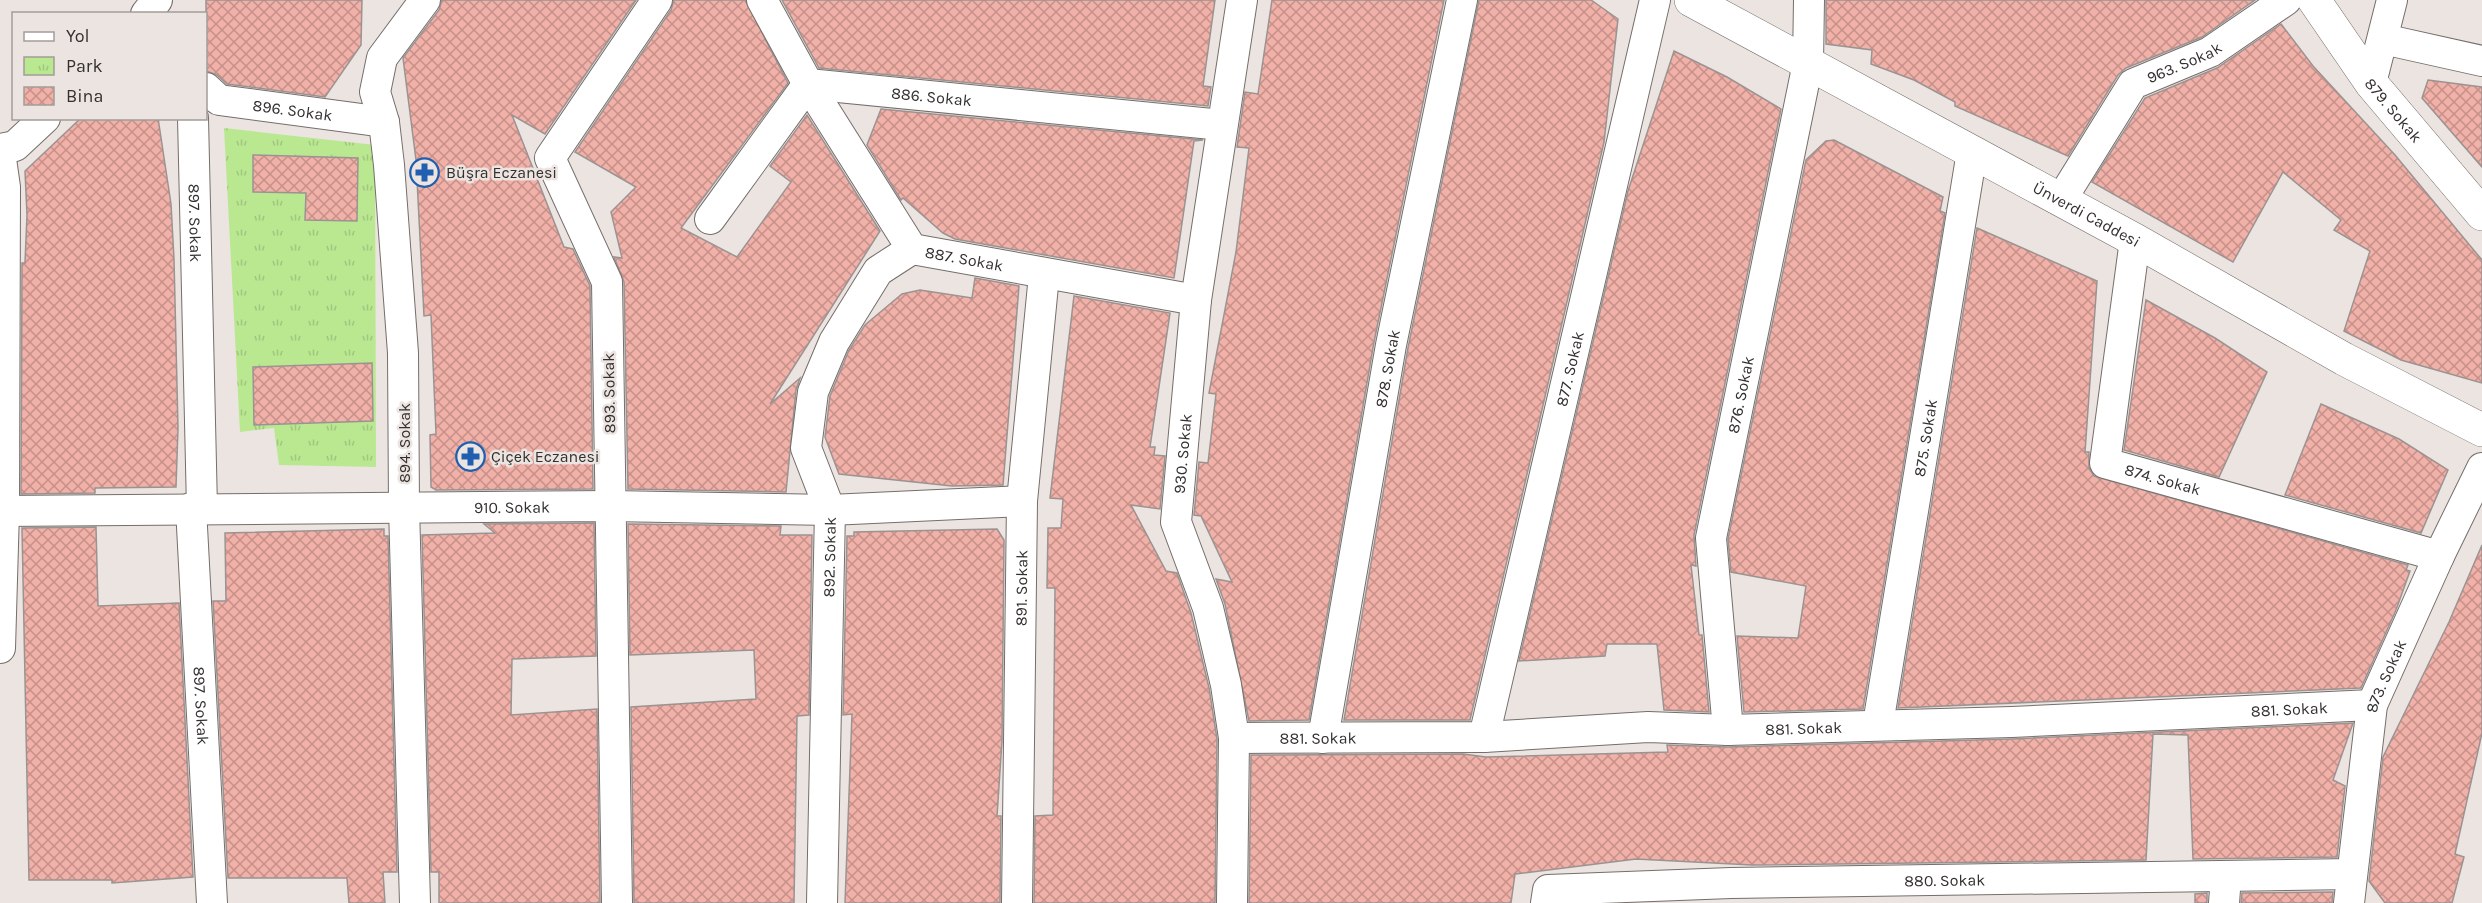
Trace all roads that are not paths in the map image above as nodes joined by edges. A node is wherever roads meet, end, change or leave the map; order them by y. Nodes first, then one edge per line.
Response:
1 (157, 0) edge
2 (425, 0) edge
3 (657, 0) edge
4 (762, 0) edge
5 (1242, 0) edge
6 (1461, 0) edge
7 (1655, 0) edge
8 (1691, 0) edge
9 (1809, 0) edge
10 (2286, 0) edge
11 (2314, 0) edge
12 (2391, 0) edge
13 (148, 12) edge
14 (2383, 39) junction
15 (2482, 61) edge
16 (1808, 63) junction
17 (2371, 83) junction
18 (808, 84) junction
19 (207, 89) edge
20 (43, 120) edge
21 (193, 120) edge
22 (384, 122) junction
23 (1222, 125) junction
24 (0, 150) edge
25 (1972, 152) junction
26 (2, 187) edge
27 (2061, 200) junction
28 (2482, 214) edge
29 (710, 219) dead end
30 (2135, 240) junction
31 (912, 249) junction
32 (1044, 275) junction
33 (1196, 300) junction
34 (2482, 430) edge
35 (2482, 468) edge
36 (1022, 501) junction
37 (610, 506) junction
38 (404, 507) junction
39 (197, 508) junction
40 (830, 510) junction
41 (2, 511) edge
42 (2439, 556) junction
43 (0, 648) edge
44 (2372, 705) junction
45 (1878, 724) junction
46 (1728, 730) junction
47 (1484, 737) junction
48 (1234, 738) junction
49 (1323, 738) junction
50 (2225, 889) edge
51 (2350, 889) edge
52 (1976, 891) edge
53 (212, 903) edge
54 (415, 903) edge
55 (617, 903) edge
56 (822, 903) edge
57 (1017, 903) edge
58 (1232, 903) edge
59 (1546, 903) edge

1 - 13 street
2 - 22 street, 894. Sokak
3 - 37 street, 893. Sokak
4 - 18 street, 887. Sokak
5 - 23 street, 930. Sokak
6 - 49 street, 878. Sokak
7 - 47 street, 877. Sokak
8 - 16 main road, Ünverdi Caddesi
9 - 16 street, 876. Sokak
10 - 27 street, 963. Sokak
11 - 17 main road, 879. Sokak
12 - 14 street
14 - 15 street
14 - 17 street
16 - 25 main road, Ünverdi Caddesi
16 - 46 street, 876. Sokak
17 - 28 main road, 879. Sokak
18 - 23 street, 886. Sokak
18 - 29 street
18 - 31 street, 887. Sokak
19 - 22 street, 896. Sokak
20 - 24 street
21 - 39 street, 897. Sokak
22 - 38 street, 894. Sokak
23 - 33 street, 930. Sokak
24 - 26 street
25 - 27 main road, Ünverdi Caddesi
25 - 45 street, 875. Sokak
26 - 41 street
27 - 30 main road, Ünverdi Caddesi
30 - 34 main road, Ünverdi Caddesi
30 - 42 street, 874. Sokak
31 - 32 street, 887. Sokak
31 - 40 street, 892. Sokak
32 - 33 street, 887. Sokak
32 - 36 street, 891. Sokak
33 - 48 street, 930. Sokak
35 - 42 street, 873. Sokak
36 - 40 street, 910. Sokak
36 - 57 street, 891. Sokak
37 - 38 street, 910. Sokak
37 - 40 street, 910. Sokak
37 - 55 street, 893. Sokak
38 - 39 street, 910. Sokak
38 - 54 street, 894. Sokak
39 - 41 street, 910. Sokak
39 - 53 street, 897. Sokak
40 - 56 street, 892. Sokak
41 - 43 street
42 - 44 street, 873. Sokak
44 - 45 street, 881. Sokak
44 - 51 street, 873. Sokak
45 - 46 street, 881. Sokak
46 - 47 street, 881. Sokak
47 - 49 street, 881. Sokak
48 - 49 street, 881. Sokak
48 - 58 street, 930. Sokak
50 - 51 street, 880. Sokak
50 - 52 street, 880. Sokak
52 - 59 street, 880. Sokak

